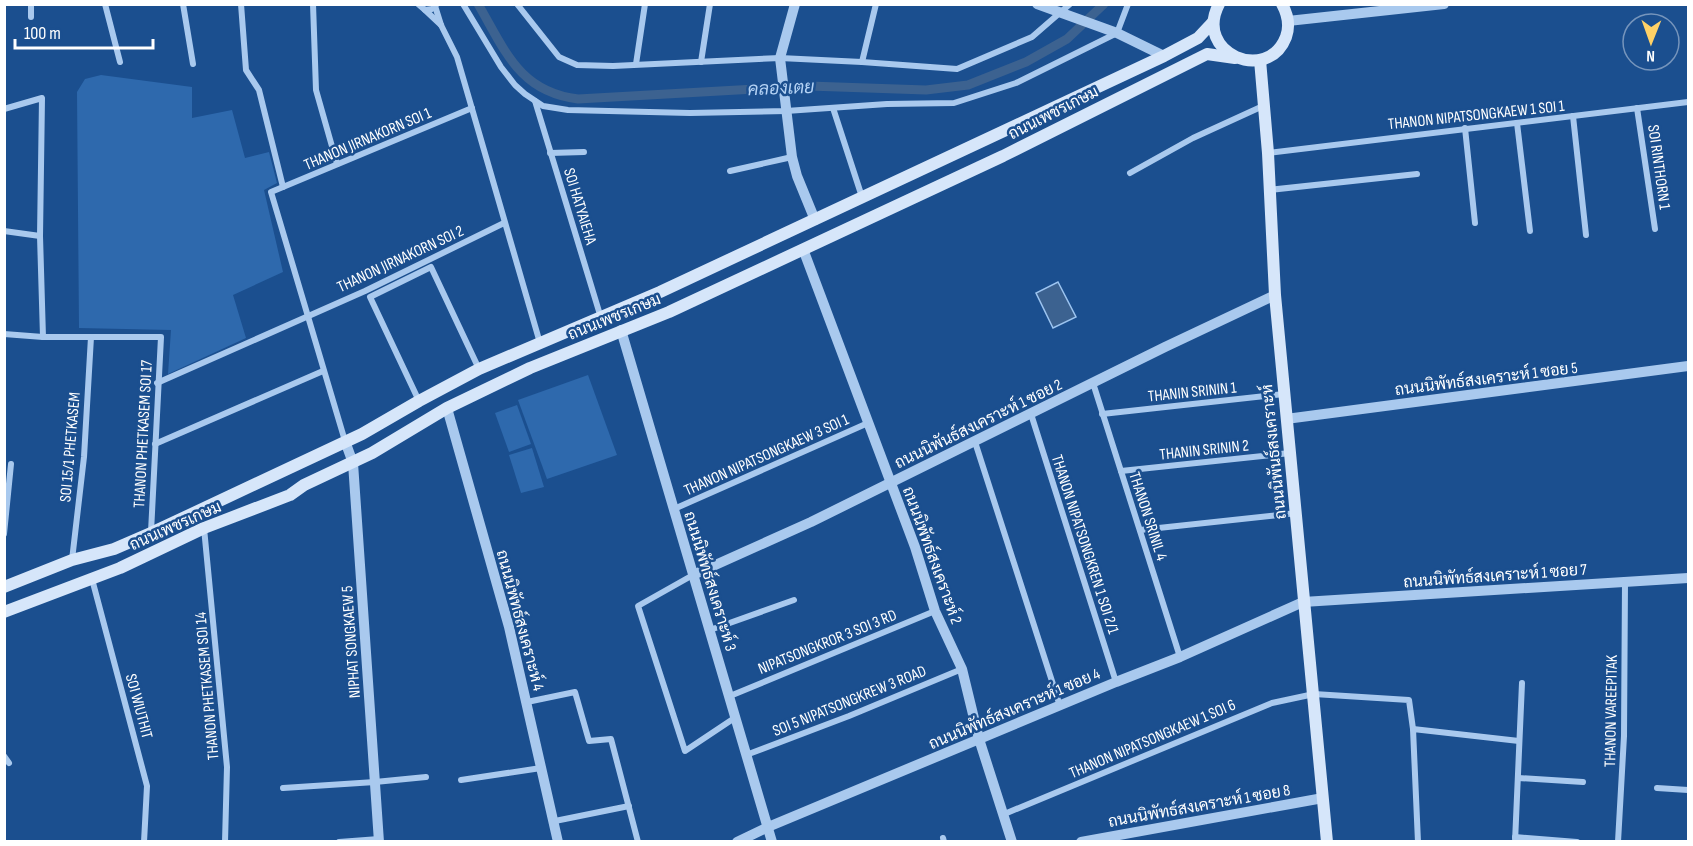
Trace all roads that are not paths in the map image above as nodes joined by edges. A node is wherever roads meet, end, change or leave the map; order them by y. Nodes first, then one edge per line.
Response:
1 (31, 4) edge
2 (105, 4) edge
3 (183, 4) edge
4 (241, 4) edge
5 (313, 4) edge
6 (418, 4) edge
7 (463, 4) edge
8 (517, 4) edge
9 (645, 4) edge
10 (710, 4) edge
11 (795, 4) edge
12 (876, 4) edge
13 (1036, 4) edge
14 (1128, 4) edge
15 (1219, 4) edge
16 (1282, 4) edge
17 (1444, 4) edge
18 (436, 5) edge
19 (1065, 8) edge
20 (425, 10) junction
21 (31, 17) dead end
22 (1288, 21) junction
23 (1213, 22) junction
24 (441, 25) junction
25 (1117, 33) junction
26 (1164, 57) junction
27 (780, 58) junction
28 (1235, 58) junction
29 (1260, 60) junction
30 (120, 62) dead end
31 (701, 62) junction
32 (862, 62) junction
33 (193, 64) dead end
34 (636, 64) junction
35 (535, 101) junction
36 (1689, 102) edge
37 (1263, 106) junction
38 (472, 108) junction
39 (833, 108) junction
40 (1637, 108) junction
41 (4, 109) edge
42 (786, 111) junction
43 (1573, 116) junction
44 (1517, 123) junction
45 (1466, 128) junction
46 (994, 136) junction
47 (584, 152) dead end
48 (550, 153) junction
49 (1268, 153) junction
50 (1003, 156) junction
51 (792, 157) junction
52 (337, 164) junction
53 (730, 171) dead end
54 (1130, 173) dead end
55 (1417, 174) dead end
56 (283, 187) junction
57 (1269, 190) junction
58 (863, 198) junction
59 (815, 220) junction
60 (504, 223) junction
61 (1475, 223) dead end
62 (1655, 229) dead end
63 (4, 231) edge
64 (1530, 231) dead end
65 (1586, 235) dead end
66 (40, 236) junction
67 (802, 249) junction
68 (660, 292) junction
69 (1275, 295) junction
70 (669, 312) junction
71 (307, 315) junction
72 (601, 318) junction
73 (621, 330) junction
74 (4, 334) edge
75 (44, 337) junction
76 (91, 337) junction
77 (540, 343) junction
78 (1689, 366) edge
79 (479, 369) junction
80 (323, 371) junction
81 (157, 383) junction
82 (1093, 383) junction
83 (1284, 394) junction
84 (419, 400) junction
85 (447, 408) junction
86 (1031, 414) junction
87 (1102, 414) junction
88 (1286, 418) junction
89 (868, 423) junction
90 (345, 441) junction
91 (975, 442) junction
92 (155, 444) junction
93 (1290, 453) junction
94 (353, 463) junction
95 (11, 464) dead end
96 (1121, 471) junction
97 (890, 484) junction
98 (674, 509) junction
99 (1297, 513) junction
100 (204, 528) junction
101 (1140, 530) junction
102 (151, 533) junction
103 (4, 534) edge
104 (72, 560) junction
105 (693, 574) junction
106 (92, 578) junction
107 (1689, 578) edge
108 (1625, 582) junction
109 (4, 587) edge
110 (794, 600) dead end
111 (1303, 602) junction
112 (935, 611) junction
113 (4, 612) edge
114 (710, 630) junction
115 (1180, 657) junction
116 (962, 669) junction
117 (1116, 682) junction
118 (1522, 683) dead end
119 (1314, 694) junction
120 (730, 696) junction
121 (527, 702) junction
122 (1060, 706) junction
123 (736, 717) junction
124 (1413, 729) junction
125 (979, 739) junction
126 (1519, 741) junction
127 (746, 755) junction
128 (4, 756) edge
129 (9, 763) dead end
130 (541, 768) junction
131 (426, 777) dead end
132 (1518, 778) junction
133 (461, 780) dead end
134 (375, 782) junction
135 (1583, 782) dead end
136 (283, 788) dead end
137 (1657, 788) dead end
138 (1689, 790) edge
139 (1323, 798) junction
140 (629, 806) junction
141 (1002, 815) junction
142 (555, 821) junction
143 (768, 827) junction
144 (1515, 839) edge
145 (379, 840) edge
146 (144, 842) edge
147 (225, 842) edge
148 (339, 842) edge
149 (558, 842) edge
150 (638, 842) edge
151 (737, 842) edge
152 (772, 842) edge
153 (1012, 842) edge
154 (1081, 842) edge
155 (1327, 842) edge
156 (1418, 842) edge
157 (1577, 842) edge
158 (1618, 842) edge

1 - 21 street
2 - 30 street
3 - 33 street
4 - 56 street
5 - 52 street
6 - 20 street
7 - 35 street
8 - 34 street
9 - 34 street
10 - 31 street
11 - 27 street
12 - 32 street
13 - 19 street
14 - 25 street
15 - 23 main road
16 - 22 main road
17 - 22 street
18 - 20 street
18 - 24 street
19 - 25 street
19 - 32 street
20 - 24 street
22 - 29 main road
23 - 26 main road, ถนนเพชรเกษม
23 - 28 main road
24 - 38 street
25 - 26 street
25 - 39 street
26 - 46 main road, ถนนเพชรเกษม
27 - 31 street
27 - 32 street
27 - 42 street
28 - 29 main road, ถนนเพชรเกษม
28 - 50 main road, ถนนเพชรเกษม
29 - 37 main road, ถนนนิพันธ์สงเคราะห์
31 - 34 street
35 - 42 street
35 - 48 street, SOI HATYAIEHA
36 - 40 street, THANON NIPATSONGKAEW 1 SOI 1
37 - 49 main road, ถนนนิพันธ์สงเคราะห์
37 - 54 street
38 - 52 street, THANON JIRNAKORN SOI 1
38 - 60 street
39 - 42 street
39 - 58 street
40 - 43 street, THANON NIPATSONGKAEW 1 SOI 1
40 - 62 street, SOI RINTHORN 1
41 - 66 street
42 - 51 street
43 - 44 street, THANON NIPATSONGKAEW 1 SOI 1
43 - 65 street
44 - 45 street, THANON NIPATSONGKAEW 1 SOI 1
44 - 64 street
45 - 49 street, THANON NIPATSONGKAEW 1 SOI 1
45 - 61 street
46 - 50 main road
46 - 58 main road, ถนนเพชรเกษม
47 - 48 street
48 - 72 street, SOI HATYAIEHA
49 - 57 main road, ถนนนิพันธ์สงเคราะห์
50 - 67 main road, ถนนเพชรเกษม
51 - 53 street
51 - 59 street
52 - 56 street, THANON JIRNAKORN SOI 1
55 - 57 street
56 - 71 street, THANON JIRNAKORN SOI 1
57 - 69 main road, ถนนนิพันธ์สงเคราะห์
58 - 59 main road, ถนนเพชรเกษม
59 - 68 main road, ถนนเพชรเกษม
60 - 71 street, THANON JIRNAKORN SOI 2
60 - 77 street
63 - 66 street
66 - 75 street
67 - 70 main road, ถนนเพชรเกษม
67 - 89 street, ถนนนิพัทธ์สงเคราะห์ 2
68 - 70 main road
68 - 72 main road, ถนนเพชรเกษม
69 - 82 street, ถนนนิพันธ์สงเคราะห์ 1 ซอย 2
69 - 83 main road, ถนนนิพันธ์สงเคราะห์
70 - 73 main road, ถนนเพชรเกษม
71 - 80 street
71 - 81 street, THANON JIRNAKORN SOI 2
72 - 77 main road, ถนนเพชรเกษม
73 - 85 main road, ถนนเพชรเกษม
73 - 98 street, ถนนนิพัทธ์สงเคราะห์ 3
74 - 75 street
75 - 76 street
76 - 81 street, THANON PHETKASEM SOI 17
76 - 104 street, SOI 15/1 PHETKASEM
77 - 79 main road, ถนนเพชรเกษม
78 - 88 street, ถนนนิพัทธ์สงเคราะห์ 1 ซอย 5
79 - 84 main road, ถนนเพชรเกษม
79 - 84 street
80 - 90 street
80 - 92 street
81 - 92 street, THANON PHETKASEM SOI 17
82 - 86 street, ถนนนิพันธ์สงเคราะห์ 1 ซอย 2
82 - 87 street, THANON SRINIL 4
83 - 87 street, THANIN SRININ 1
83 - 88 main road, ถนนนิพันธ์สงเคราะห์
84 - 90 main road, ถนนเพชรเกษม
85 - 94 main road, ถนนเพชรเกษม
85 - 121 street, ถนนนิพัทธ์สงเคราะห์ 4
86 - 91 street, ถนนนิพันธ์สงเคราะห์ 1 ซอย 2
86 - 117 street, THANON NIPATSONGKREN 1 SOI 2/1
87 - 96 street, THANON SRINIL 4
88 - 93 main road, ถนนนิพันธ์สงเคราะห์
89 - 97 street, ถนนนิพัทธ์สงเคราะห์ 2
89 - 98 street, THANON NIPATSONGKAEW 3 SOI 1
90 - 94 street, NIPHAT SONGKAEW 5
90 - 102 main road, ถนนเพชรเกษม
91 - 97 street, ถนนนิพันธ์สงเคราะห์ 1 ซอย 2
91 - 122 street
92 - 102 street, THANON PHETKASEM SOI 17
93 - 96 street, THANIN SRININ 2
93 - 99 main road, ถนนนิพันธ์สงเคราะห์
94 - 100 main road, ถนนเพชรเกษม
94 - 134 street, NIPHAT SONGKAEW 5
95 - 103 street
96 - 101 street, THANON SRINIL 4
97 - 105 street, ถนนนิพันธ์สงเคราะห์ 1 ซอย 2
97 - 112 street, ถนนนิพัทธ์สงเคราะห์ 2
98 - 105 street, ถนนนิพัทธ์สงเคราะห์ 3
99 - 101 street
99 - 111 main road, ถนนนิพันธ์สงเคราะห์
100 - 106 main road, ถนนเพชรเกษม
100 - 147 street, THANON PHETKASEM SOI 14
101 - 115 street, THANON SRINIL 4
102 - 104 main road, ถนนเพชรเกษม
104 - 109 main road, ถนนเพชรเกษม
105 - 114 street, ถนนนิพัทธ์สงเคราะห์ 3
105 - 123 street
106 - 113 main road, ถนนเพชรเกษม
106 - 146 street, SOI WIUTHIT
107 - 108 street, ถนนนิพัทธ์สงเคราะห์ 1 ซอย 7
108 - 111 street, ถนนนิพัทธ์สงเคราะห์ 1 ซอย 7
108 - 158 street, THANON VAREEPITAK
110 - 114 street
111 - 115 street, ถนนนิพัทธ์สงเคราะห์ 1 ซอย 4
111 - 119 main road, ถนนนิพันธ์สงเคราะห์
112 - 116 street, ถนนนิพัทธ์สงเคราะห์ 2
112 - 120 street, NIPATSONGKROR 3 SOI 3 RD
114 - 120 street, ถนนนิพัทธ์สงเคราะห์ 3
115 - 117 street, ถนนนิพัทธ์สงเคราะห์ 1 ซอย 4
116 - 125 street, ถนนนิพัทธ์สงเคราะห์ 2
116 - 127 street, SOI 5 NIPATSONGKREW 3 ROAD
117 - 122 street, ถนนนิพัทธ์สงเคราะห์ 1 ซอย 4
118 - 126 street
119 - 124 street, THANON NIPATSONGKAEW 1 SOI 6
119 - 139 main road, ถนนนิพันธ์สงเคราะห์
119 - 141 street, THANON NIPATSONGKAEW 1 SOI 6
120 - 123 street, ถนนนิพัทธ์สงเคราะห์ 3
121 - 130 street, ถนนนิพัทธ์สงเคราะห์ 4
121 - 140 street
122 - 125 street, ถนนนิพัทธ์สงเคราะห์ 1 ซอย 4
123 - 127 street, ถนนนิพัทธ์สงเคราะห์ 3
124 - 126 street
124 - 156 street
125 - 141 street, ถนนนิพัทธ์สงเคราะห์ 2
125 - 143 street, ถนนนิพัทธ์สงเคราะห์ 1 ซอย 4
126 - 132 street
127 - 143 street, ถนนนิพัทธ์สงเคราะห์ 3
128 - 129 street
130 - 133 street
130 - 142 street, ถนนนิพัทธ์สงเคราะห์ 4
131 - 134 street
132 - 135 street
132 - 144 street
134 - 136 street
134 - 145 street, NIPHAT SONGKAEW 5
137 - 138 street
139 - 154 street, ถนนนิพัทธ์สงเคราะห์ 1 ซอย 8
139 - 155 main road, ถนนนิพันธ์สงเคราะห์
140 - 142 street
140 - 150 street
141 - 153 street, ถนนนิพัทธ์สงเคราะห์ 2
142 - 149 street, ถนนนิพัทธ์สงเคราะห์ 4
143 - 151 street, ถนนนิพัทธ์สงเคราะห์ 1 ซอย 4
143 - 152 street, ถนนนิพัทธ์สงเคราะห์ 3
144 - 157 street
145 - 148 street

